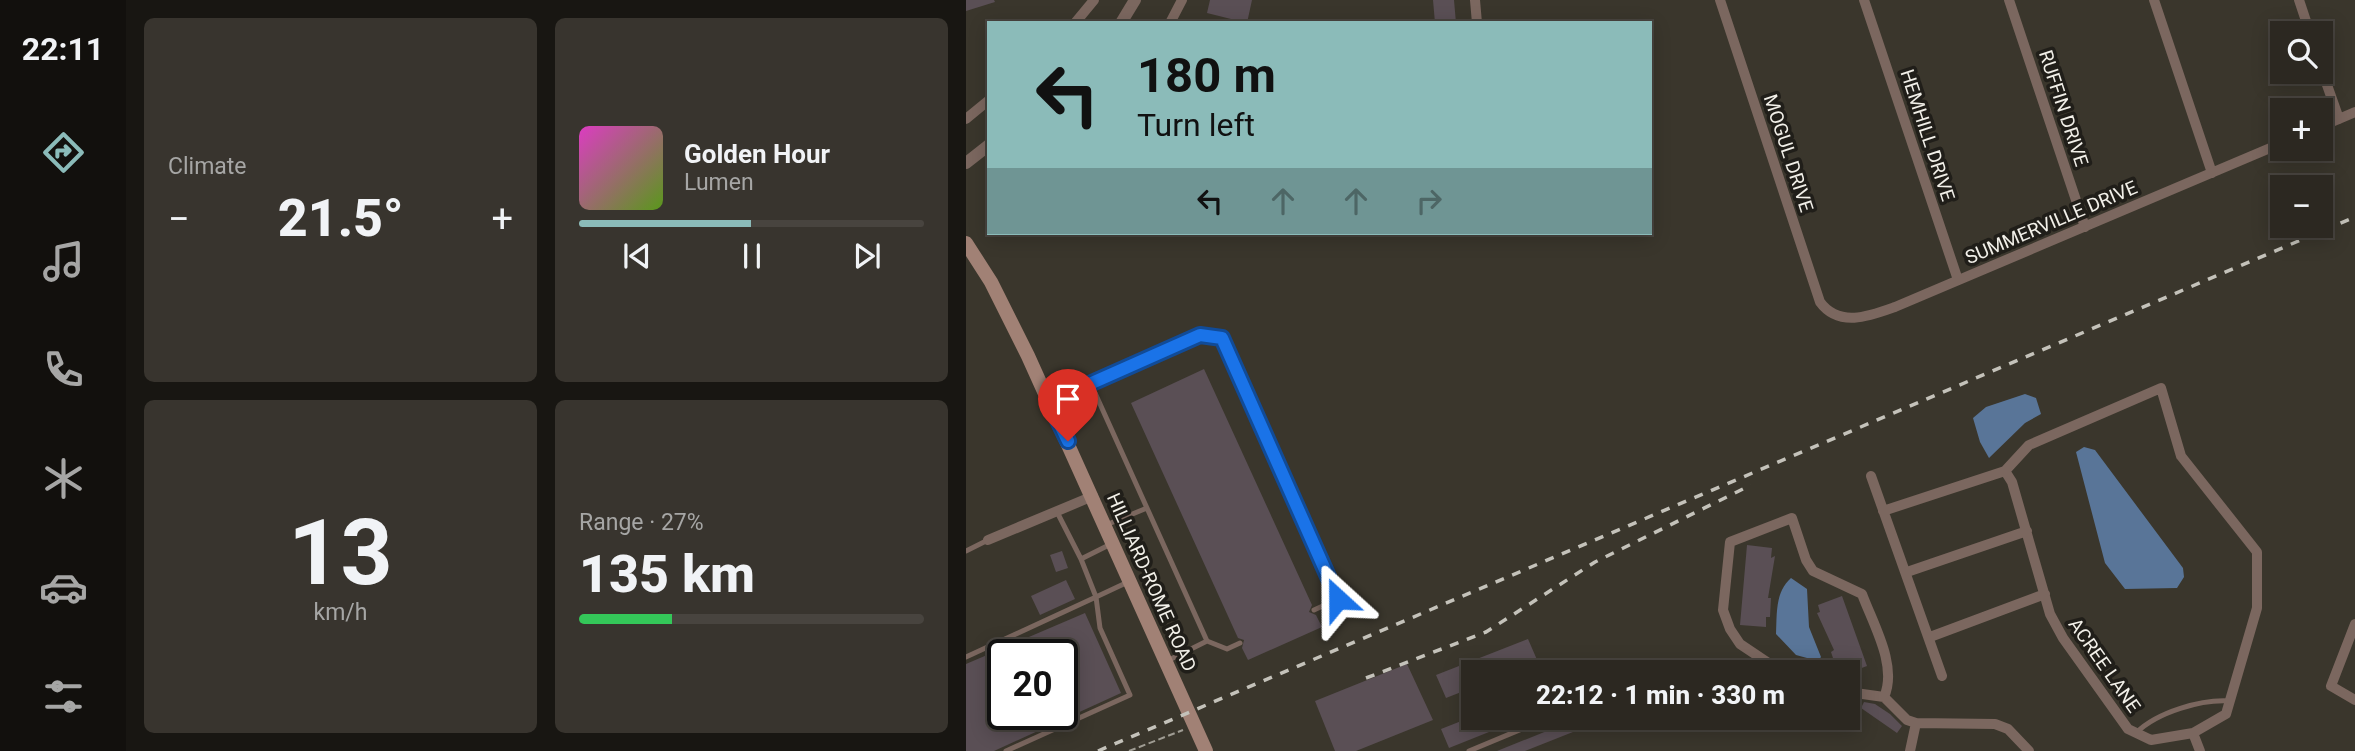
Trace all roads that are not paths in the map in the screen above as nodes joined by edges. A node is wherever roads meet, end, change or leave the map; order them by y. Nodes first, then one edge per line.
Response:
1 (1094, 0) edge
2 (1135, 0) edge
3 (1182, 0) edge
4 (1475, 0) edge
5 (1720, 0) edge
6 (1864, 0) edge
7 (2009, 0) edge
8 (2154, 0) edge
9 (2299, 0) edge
10 (1077, 21) edge
11 (1122, 21) edge
12 (1171, 21) edge
13 (1478, 21) edge
14 (2306, 21) edge
15 (2327, 84) edge
16 (987, 102) edge
17 (2355, 112) edge
18 (966, 119) edge
19 (2339, 119) junction
20 (2333, 122) edge
21 (987, 147) edge
22 (2270, 148) edge
23 (966, 163) edge
24 (2212, 173) junction
25 (2085, 227) junction
26 (966, 243) edge
27 (1958, 280) junction
28 (1832, 314) joint
29 (1091, 384) junction
30 (1049, 402) junction
31 (2005, 471) junction
32 (1871, 476) dead end
33 (1093, 496) junction
34 (1147, 508) junction
35 (1057, 511) junction
36 (1883, 511) junction
37 (1106, 526) junction
38 (2027, 531) junction
39 (988, 540) joint
40 (1114, 543) junction
41 (966, 551) edge
42 (1081, 559) junction
43 (1907, 572) junction
44 (1131, 581) junction
45 (2045, 594) junction
46 (1096, 597) junction
47 (1314, 610) dead end
48 (2355, 624) edge
49 (1930, 637) junction
50 (1207, 641) junction
51 (1240, 643) dead end
52 (966, 657) edge
53 (1764, 660) edge
54 (1167, 661) junction
55 (1942, 676) dead end
56 (1860, 694) edge
57 (1884, 697) junction
58 (2355, 700) edge
59 (2230, 701) junction
60 (1916, 723) junction
61 (1519, 730) edge
62 (2136, 733) junction
63 (2193, 733) junction
64 (1006, 751) edge
65 (1206, 751) edge
66 (1469, 751) edge
67 (1910, 751) edge
68 (2029, 751) edge
69 (2200, 751) edge

1 - 10 street
2 - 11 street
3 - 12 street
4 - 13 street
5 - 28 street, MOGUL DRIVE
6 - 27 street, HEMHILL DRIVE
7 - 25 street, RUFFIN DRIVE
8 - 24 street
9 - 14 street
15 - 19 street
16 - 18 street
17 - 19 street
19 - 20 street
21 - 23 street
22 - 24 street, SUMMERVILLE DRIVE
24 - 25 street, SUMMERVILLE DRIVE
25 - 27 street, SUMMERVILLE DRIVE
26 - 30 main road, HILLIARD-ROME ROAD
27 - 28 street, SUMMERVILLE DRIVE
29 - 30 lane
29 - 34 lane
29 - 47 lane
30 - 33 main road, HILLIARD-ROME ROAD
31 - 36 street
31 - 38 street, ACREE LANE
31 - 59 street
32 - 36 street
33 - 35 street
33 - 37 main road, HILLIARD-ROME ROAD
34 - 37 lane
34 - 50 lane
35 - 39 street
35 - 42 lane
36 - 43 street
37 - 40 main road, HILLIARD-ROME ROAD
38 - 43 street
38 - 45 street, ACREE LANE
39 - 41 lane
40 - 42 lane
40 - 44 main road, HILLIARD-ROME ROAD
42 - 46 lane
43 - 49 street
44 - 46 lane
44 - 54 main road, HILLIARD-ROME ROAD
45 - 49 street
45 - 62 street, ACREE LANE
46 - 52 lane
46 - 64 lane
48 - 58 street
49 - 55 street
50 - 51 lane
50 - 54 lane
53 - 57 street
54 - 65 main road, HILLIARD-ROME ROAD
56 - 57 street
57 - 60 street
59 - 62 lane
59 - 63 street
60 - 67 street
60 - 68 street
61 - 66 lane
62 - 63 street, ACREE LANE
63 - 69 street

